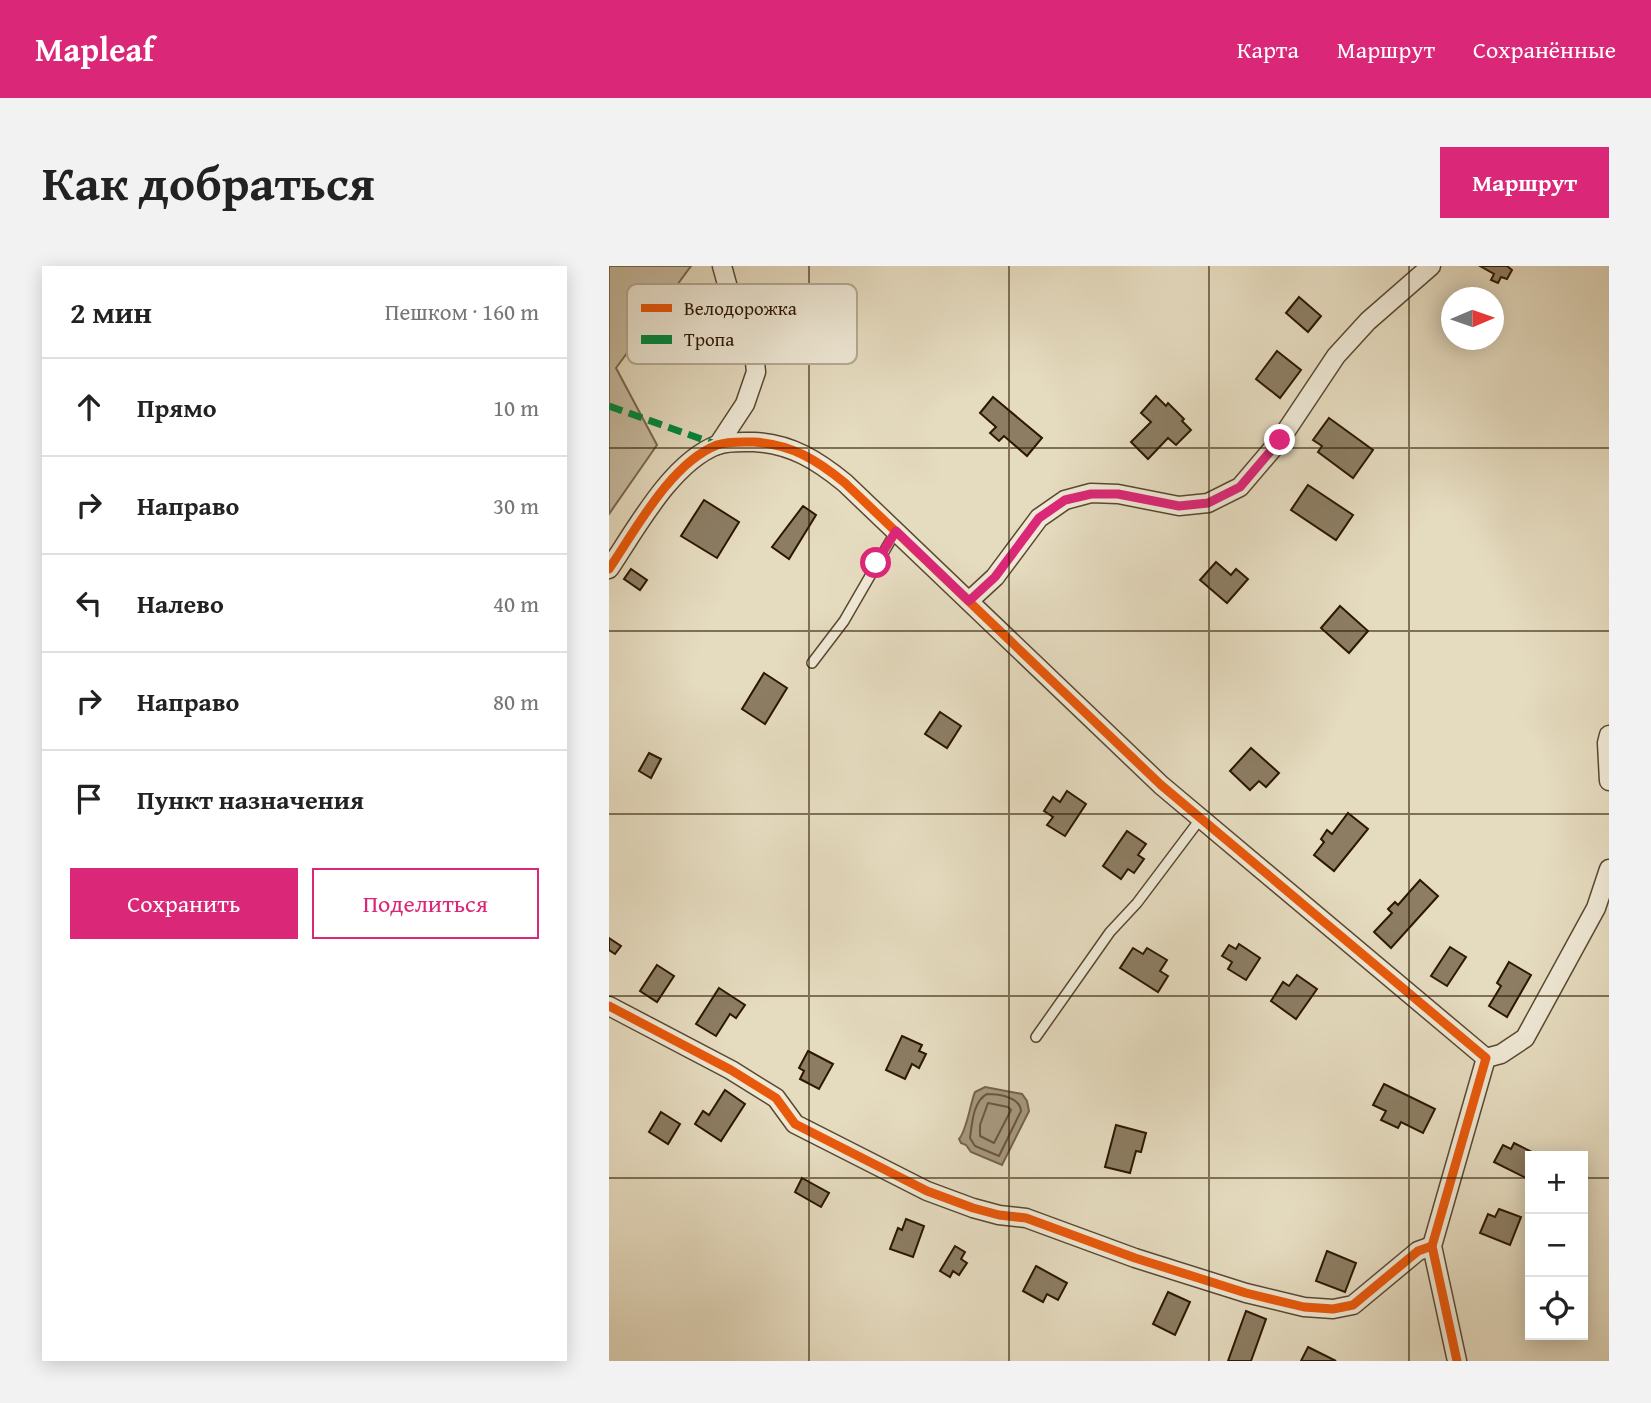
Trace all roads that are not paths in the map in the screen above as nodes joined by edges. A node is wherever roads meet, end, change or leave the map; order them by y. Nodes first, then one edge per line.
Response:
1 (722, 266) edge
2 (1431, 266) edge
3 (727, 284) edge
4 (755, 364) edge
5 (718, 445) junction
6 (896, 531) junction
7 (609, 569) edge
8 (969, 601) junction
9 (812, 663) dead end
10 (1609, 735) edge
11 (1609, 780) edge
12 (1201, 818) junction
13 (1609, 869) edge
14 (609, 1006) edge
15 (1037, 1037) dead end
16 (1486, 1058) junction
17 (1432, 1246) junction
18 (1457, 1361) edge

1 - 3 street
2 - 8 street
4 - 5 street
5 - 6 street
5 - 7 street
6 - 8 street
6 - 9 lane
8 - 12 street
10 - 11 street
12 - 15 lane
12 - 16 street
13 - 16 street
14 - 17 street
16 - 17 street
17 - 18 street

